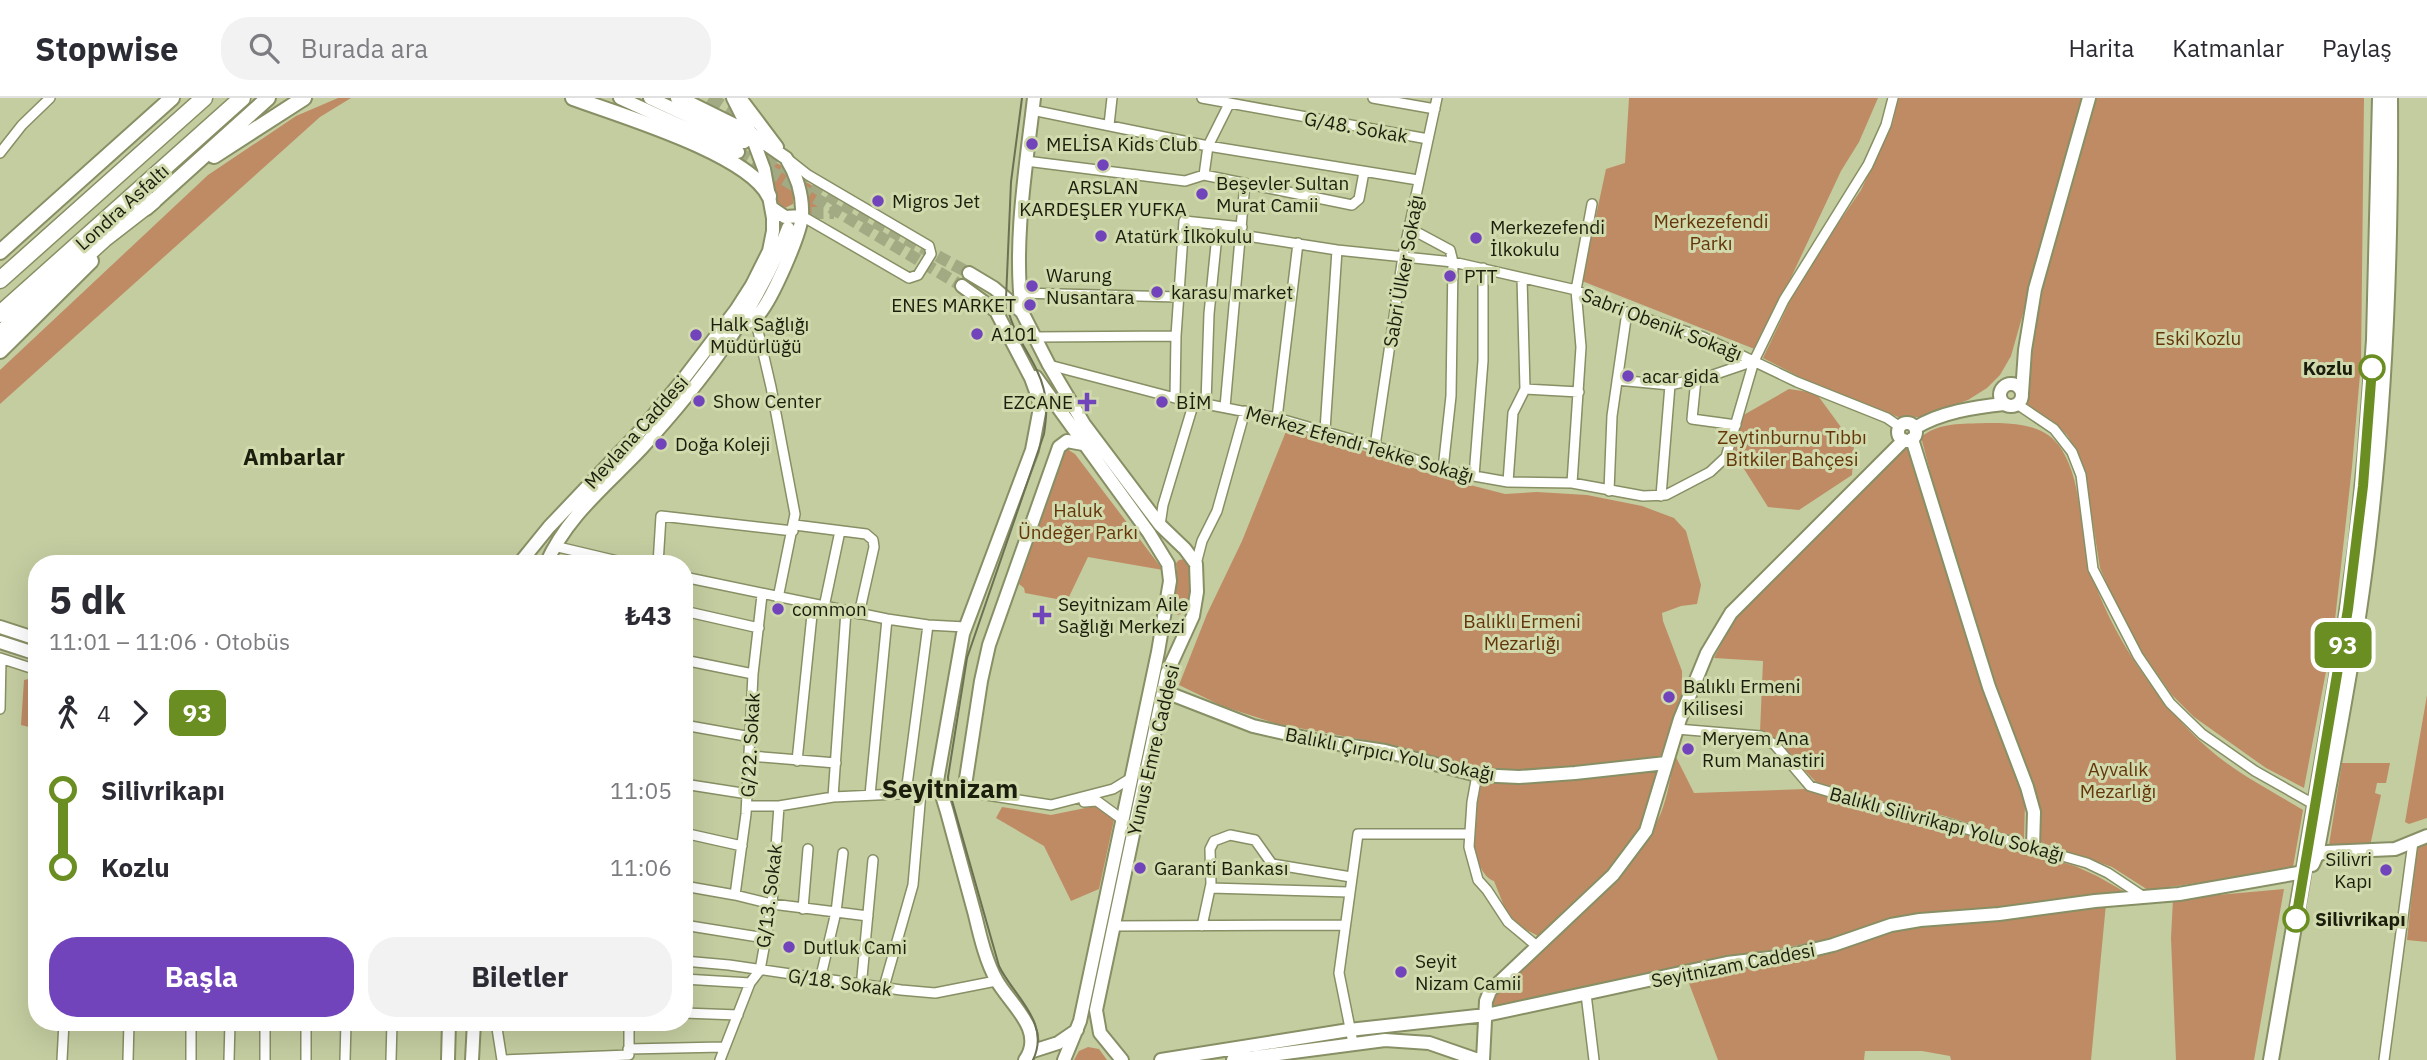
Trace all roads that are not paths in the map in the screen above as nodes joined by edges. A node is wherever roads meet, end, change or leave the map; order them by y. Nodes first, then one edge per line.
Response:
1 (50, 98) edge
2 (172, 98) edge
3 (204, 98) edge
4 (242, 98) edge
5 (268, 98) edge
6 (304, 98) edge
7 (573, 98) edge
8 (620, 98) edge
9 (650, 98) edge
10 (714, 98) edge
11 (733, 98) edge
12 (740, 98) edge
13 (1112, 98) edge
14 (1202, 98) edge
15 (1373, 98) edge
16 (1437, 98) edge
17 (1893, 98) edge
18 (2089, 98) edge
19 (2379, 98) edge
20 (2390, 98) edge
21 (683, 100) edge
22 (1033, 104) edge
23 (1229, 104) junction
24 (1435, 109) junction
25 (1109, 125) junction
26 (1428, 139) junction
27 (744, 143) junction
28 (1208, 146) junction
29 (0, 153) edge
30 (786, 158) junction
31 (1027, 161) junction
32 (764, 169) junction
33 (186, 172) junction
34 (1364, 172) junction
35 (1204, 175) junction
36 (1418, 180) junction
37 (1245, 183) junction
38 (153, 201) junction
39 (770, 202) junction
40 (1592, 204) dead end
41 (802, 216) junction
42 (1217, 225) junction
43 (788, 228) dead end
44 (1409, 228) junction
45 (1241, 231) junction
46 (1298, 243) junction
47 (1337, 250) junction
48 (0, 252) edge
49 (1403, 256) junction
50 (22, 261) junction
51 (1453, 262) junction
52 (1483, 268) junction
53 (969, 273) tunnel mouth
54 (0, 274) edge
55 (1522, 278) junction
56 (0, 280) edge
57 (962, 286) tunnel mouth
58 (1576, 290) junction
59 (1019, 293) junction
60 (1179, 297) junction
61 (1021, 312) junction
62 (1627, 312) junction
63 (0, 314) edge
64 (755, 318) junction
65 (737, 327) junction
66 (0, 334) edge
67 (1176, 336) junction
68 (1036, 337) junction
69 (2025, 350) junction
70 (0, 351) edge
71 (1754, 361) junction
72 (1024, 363) junction
73 (1049, 365) junction
74 (1696, 379) junction
75 (1618, 380) junction
76 (1670, 385) junction
77 (2004, 386) junction
78 (1525, 389) junction
79 (1579, 392) junction
80 (1175, 398) junction
81 (1194, 401) junction
82 (2014, 401) junction
83 (1206, 403) junction
84 (1225, 407) junction
85 (1973, 408) junction
86 (1245, 411) junction
87 (1278, 418) junction
88 (1736, 425) junction
89 (1900, 427) joint
90 (1325, 430) junction
91 (1910, 436) junction
92 (1083, 444) junction
93 (1375, 446) junction
94 (1443, 469) junction
95 (1474, 476) junction
96 (1508, 482) junction
97 (1572, 484) junction
98 (1609, 491) junction
99 (1661, 496) junction
100 (1160, 525) junction
101 (794, 528) junction
102 (840, 531) junction
103 (1202, 541) junction
104 (554, 546) junction
105 (1185, 549) junction
106 (527, 555) edge
107 (550, 555) edge
108 (557, 555) edge
109 (591, 555) edge
110 (659, 555) edge
111 (1168, 564) junction
112 (1196, 564) junction
113 (693, 579) edge
114 (762, 595) junction
115 (778, 598) junction
116 (813, 606) junction
117 (824, 607) junction
118 (846, 611) junction
119 (1165, 612) junction
120 (693, 613) edge
121 (859, 614) junction
122 (1193, 615) junction
123 (887, 619) junction
124 (928, 625) junction
125 (0, 627) edge
126 (759, 628) junction
127 (964, 631) junction
128 (28, 636) edge
129 (0, 642) edge
130 (28, 651) edge
131 (1, 659) edge
132 (693, 662) edge
133 (28, 667) edge
134 (753, 674) junction
135 (1163, 691) junction
136 (0, 709) edge
137 (693, 727) edge
138 (1677, 729) junction
139 (751, 737) junction
140 (750, 756) junction
141 (797, 761) junction
142 (835, 763) junction
143 (1666, 763) junction
144 (1478, 775) junction
145 (1131, 778) junction
146 (693, 785) edge
147 (921, 792) junction
148 (941, 792) junction
149 (964, 792) junction
150 (748, 793) junction
151 (906, 793) junction
152 (870, 795) junction
153 (833, 797) junction
154 (2315, 805) junction
155 (747, 806) junction
156 (779, 806) junction
157 (1123, 820) junction
158 (1470, 834) junction
159 (693, 835) edge
160 (2427, 836) edge
161 (2413, 842) junction
162 (741, 846) junction
163 (2033, 848) junction
164 (808, 849) dead end
165 (843, 853) dead end
166 (873, 860) dead end
167 (2308, 863) junction
168 (1351, 877) junction
169 (693, 888) edge
170 (1210, 888) junction
171 (1348, 892) junction
172 (735, 895) junction
173 (2144, 897) junction
174 (772, 904) junction
175 (803, 909) junction
176 (836, 912) junction
177 (868, 916) junction
178 (1344, 925) junction
179 (693, 926) edge
180 (1113, 926) junction
181 (1202, 926) junction
182 (765, 938) junction
183 (1538, 947) junction
184 (693, 962) edge
185 (760, 970) junction
186 (862, 977) dead end
187 (693, 980) edge
188 (820, 980) junction
189 (996, 981) junction
190 (750, 984) junction
191 (884, 987) junction
192 (1586, 994) junction
193 (693, 1013) edge
194 (1486, 1014) junction
195 (738, 1015) junction
196 (1078, 1029) junction
197 (64, 1031) edge
198 (129, 1031) edge
199 (191, 1031) edge
200 (230, 1031) edge
201 (265, 1031) edge
202 (306, 1031) edge
203 (346, 1031) edge
204 (392, 1031) edge
205 (449, 1031) edge
206 (474, 1031) edge
207 (498, 1031) edge
208 (629, 1031) edge
209 (1351, 1036) junction
210 (723, 1047) junction
211 (1319, 1054) edge
212 (629, 1055) edge
213 (1031, 1057) edge
214 (1118, 1058) edge
215 (62, 1060) edge
216 (128, 1060) edge
217 (191, 1060) edge
218 (229, 1060) edge
219 (265, 1060) edge
220 (306, 1060) edge
221 (345, 1060) edge
222 (391, 1060) edge
223 (448, 1060) edge
224 (472, 1060) edge
225 (503, 1060) edge
226 (720, 1060) edge
227 (1064, 1060) edge
228 (1161, 1060) edge
229 (1233, 1060) edge
230 (1478, 1060) edge
231 (1483, 1060) edge
232 (1594, 1060) edge
233 (2271, 1060) edge
234 (2279, 1060) edge
235 (2384, 1060) edge

1 - 29 street
2 - 48 main road
3 - 50 highway, Londra Asfaltı
4 - 63 highway, Londra Asfaltı
5 - 33 main road
6 - 33 main road
7 - 39 main road
8 - 27 main road
9 - 27 main road
10 - 21 main road
11 - 27 main road, Mevlana Caddesi
12 - 30 main road
13 - 25 street
14 - 23 street, G/48. Sokak
15 - 24 street
16 - 24 street, Sabri Ülker Sokağı
17 - 71 street
18 - 69 main road
19 - 154 main road
20 - 167 main road
21 - 27 main road
22 - 25 street
22 - 31 main road
23 - 26 street, G/48. Sokak
23 - 28 street
24 - 26 street, Sabri Ülker Sokağı
25 - 28 street
26 - 36 street, Sabri Ülker Sokağı
27 - 30 main road
27 - 32 main road, Mevlana Caddesi
28 - 34 street
28 - 35 street
30 - 32 main road
30 - 41 main road
30 - 41 street
31 - 35 street
31 - 59 main road
32 - 39 main road, Mevlana Caddesi
33 - 38 main road
34 - 36 street
34 - 37 street
35 - 37 street
36 - 44 street, Sabri Ülker Sokağı
37 - 45 street
38 - 66 highway
38 - 70 main road
39 - 41 main road
39 - 106 main road, Mevlana Caddesi
40 - 58 street
41 - 64 main road
42 - 45 street, Sabri Obenik Sokağı
42 - 60 street, Sabri Obenik Sokağı
42 - 83 street
43 - 65 main road, Mevlana Caddesi
44 - 49 street, Sabri Ülker Sokağı
44 - 51 street
45 - 46 street, Sabri Obenik Sokağı
45 - 84 street
46 - 47 street, Sabri Obenik Sokağı
46 - 87 street
47 - 49 street, Sabri Obenik Sokağı
47 - 90 street
49 - 51 street, Sabri Obenik Sokağı
49 - 93 street, Sabri Ülker Sokağı
50 - 54 highway
50 - 56 highway
51 - 52 street, Sabri Obenik Sokağı
51 - 94 street
52 - 55 street, Sabri Obenik Sokağı
52 - 95 street
53 - 61 main road
55 - 58 street, Sabri Obenik Sokağı
55 - 78 street
57 - 72 main road
58 - 62 street, Sabri Obenik Sokağı
58 - 79 street
59 - 60 street
59 - 61 main road
60 - 67 street
61 - 68 main road
62 - 71 street, Sabri Obenik Sokağı
62 - 75 street
64 - 65 main road
64 - 101 street
65 - 104 main road, Mevlana Caddesi
67 - 68 street
67 - 80 street
68 - 73 main road
69 - 77 main road
69 - 82 main road
71 - 74 street
71 - 88 street
71 - 89 street, Sabri Obenik Sokağı
72 - 92 main road
72 - 127 main road
73 - 80 street, Merkez Efendi Tekke Sokağı
73 - 100 main road
74 - 76 street
74 - 88 street
75 - 76 street
75 - 98 street
76 - 99 street
77 - 82 main road
77 - 82 main road
77 - 85 main road
78 - 79 street
78 - 96 street
79 - 97 street
80 - 81 street, Merkez Efendi Tekke Sokağı
81 - 83 street, Merkez Efendi Tekke Sokağı
81 - 100 street
82 - 85 main road
82 - 154 street
83 - 84 street, Merkez Efendi Tekke Sokağı
84 - 86 street, Merkez Efendi Tekke Sokağı
85 - 91 main road
86 - 87 street, Merkez Efendi Tekke Sokağı
86 - 103 street
87 - 90 street, Merkez Efendi Tekke Sokağı
88 - 99 street
89 - 91 main road
90 - 93 street, Merkez Efendi Tekke Sokağı
91 - 138 main road
91 - 163 main road
92 - 111 main road
92 - 149 main road
93 - 94 street, Merkez Efendi Tekke Sokağı
94 - 95 street, Merkez Efendi Tekke Sokağı
95 - 96 street, Merkez Efendi Tekke Sokağı
96 - 97 street, Merkez Efendi Tekke Sokağı
97 - 98 street, Merkez Efendi Tekke Sokağı
98 - 99 street, Merkez Efendi Tekke Sokağı
100 - 105 main road
101 - 102 street
101 - 110 street
101 - 115 street
102 - 117 street
102 - 121 street
103 - 105 street
103 - 112 street
104 - 107 main road, Mevlana Caddesi
104 - 108 main road
104 - 109 street
105 - 111 main road
105 - 112 main road
111 - 119 main road, Yunus Emre Caddesi
112 - 122 main road, Yunus Emre Caddesi
113 - 114 street
114 - 115 street
114 - 126 street, G/22. Sokak
115 - 116 street
116 - 117 street
116 - 141 street
117 - 118 street
118 - 121 street
118 - 142 street
119 - 122 main road
119 - 145 main road, Yunus Emre Caddesi
120 - 126 street
121 - 123 street
122 - 135 main road, Yunus Emre Caddesi
123 - 124 street
123 - 152 street
124 - 127 street
124 - 151 street
125 - 128 main road
126 - 134 street, G/22. Sokak
127 - 148 main road
129 - 130 main road
131 - 133 street
131 - 136 street
132 - 134 street
134 - 139 street, G/22. Sokak
135 - 144 main road, Balıklı Çırpıcı Yolu Sokağı
135 - 180 main road, Yunus Emre Caddesi
137 - 139 street
138 - 143 main road
138 - 163 street, Balıklı Silivrikapı Yolu Sokağı
139 - 140 street, G/22. Sokak
140 - 141 street
140 - 150 street, G/22. Sokak
141 - 142 street
142 - 153 street
143 - 144 main road, Balıklı Çırpıcı Yolu Sokağı
143 - 183 main road
144 - 158 street
145 - 149 street
145 - 157 main road, Yunus Emre Caddesi
146 - 150 street
147 - 148 street
147 - 151 street
147 - 191 street
148 - 149 street
148 - 157 street
148 - 189 main road
150 - 155 street, G/22. Sokak
151 - 152 street
152 - 153 street
153 - 156 street
154 - 167 main road
155 - 156 street
155 - 162 street, G/22. Sokak
156 - 174 street, G/13. Sokak
157 - 196 main road, Yunus Emre Caddesi
158 - 168 street
158 - 183 street
159 - 162 street
160 - 161 main road, Seyitnizam Caddesi
161 - 167 main road, Seyitnizam Caddesi
161 - 235 street
162 - 172 street, G/22. Sokak
163 - 173 street, Balıklı Silivrikapı Yolu Sokağı
164 - 175 street
165 - 176 street
166 - 177 street
167 - 173 main road, Seyitnizam Caddesi
167 - 233 main road
167 - 234 main road
168 - 170 street
168 - 171 street
169 - 172 street
170 - 171 street
170 - 181 street
171 - 178 street
172 - 174 street
173 - 192 main road, Seyitnizam Caddesi
174 - 175 street
174 - 182 street, G/13. Sokak
175 - 176 street
176 - 177 street
176 - 188 street
177 - 186 street
178 - 181 street
178 - 209 street
179 - 182 street
180 - 181 street
180 - 214 main road, Yunus Emre Caddesi
182 - 185 street, G/13. Sokak
183 - 194 main road
184 - 185 street, G/18. Sokak
185 - 188 street, G/18. Sokak
185 - 190 street, G/13. Sokak
187 - 190 street
188 - 191 street, G/18. Sokak
189 - 191 street, G/18. Sokak
189 - 213 main road
190 - 195 street, G/13. Sokak
192 - 194 main road, Seyitnizam Caddesi
192 - 232 street
193 - 195 street
194 - 209 main road, Seyitnizam Caddesi
194 - 231 main road
195 - 210 street, G/13. Sokak
196 - 213 main road
196 - 227 main road, Yunus Emre Caddesi
197 - 215 street
198 - 216 street
199 - 217 street
200 - 218 street
201 - 219 street
202 - 220 street
203 - 221 street
204 - 222 street
205 - 223 main road
206 - 224 main road
207 - 225 street
208 - 212 street
209 - 211 main road, Seyitnizam Caddesi
209 - 228 main road, Seyitnizam Caddesi
209 - 230 main road, Seyitnizam Caddesi
210 - 212 street
210 - 226 street, G/13. Sokak
211 - 229 main road, Seyitnizam Caddesi
212 - 225 street

